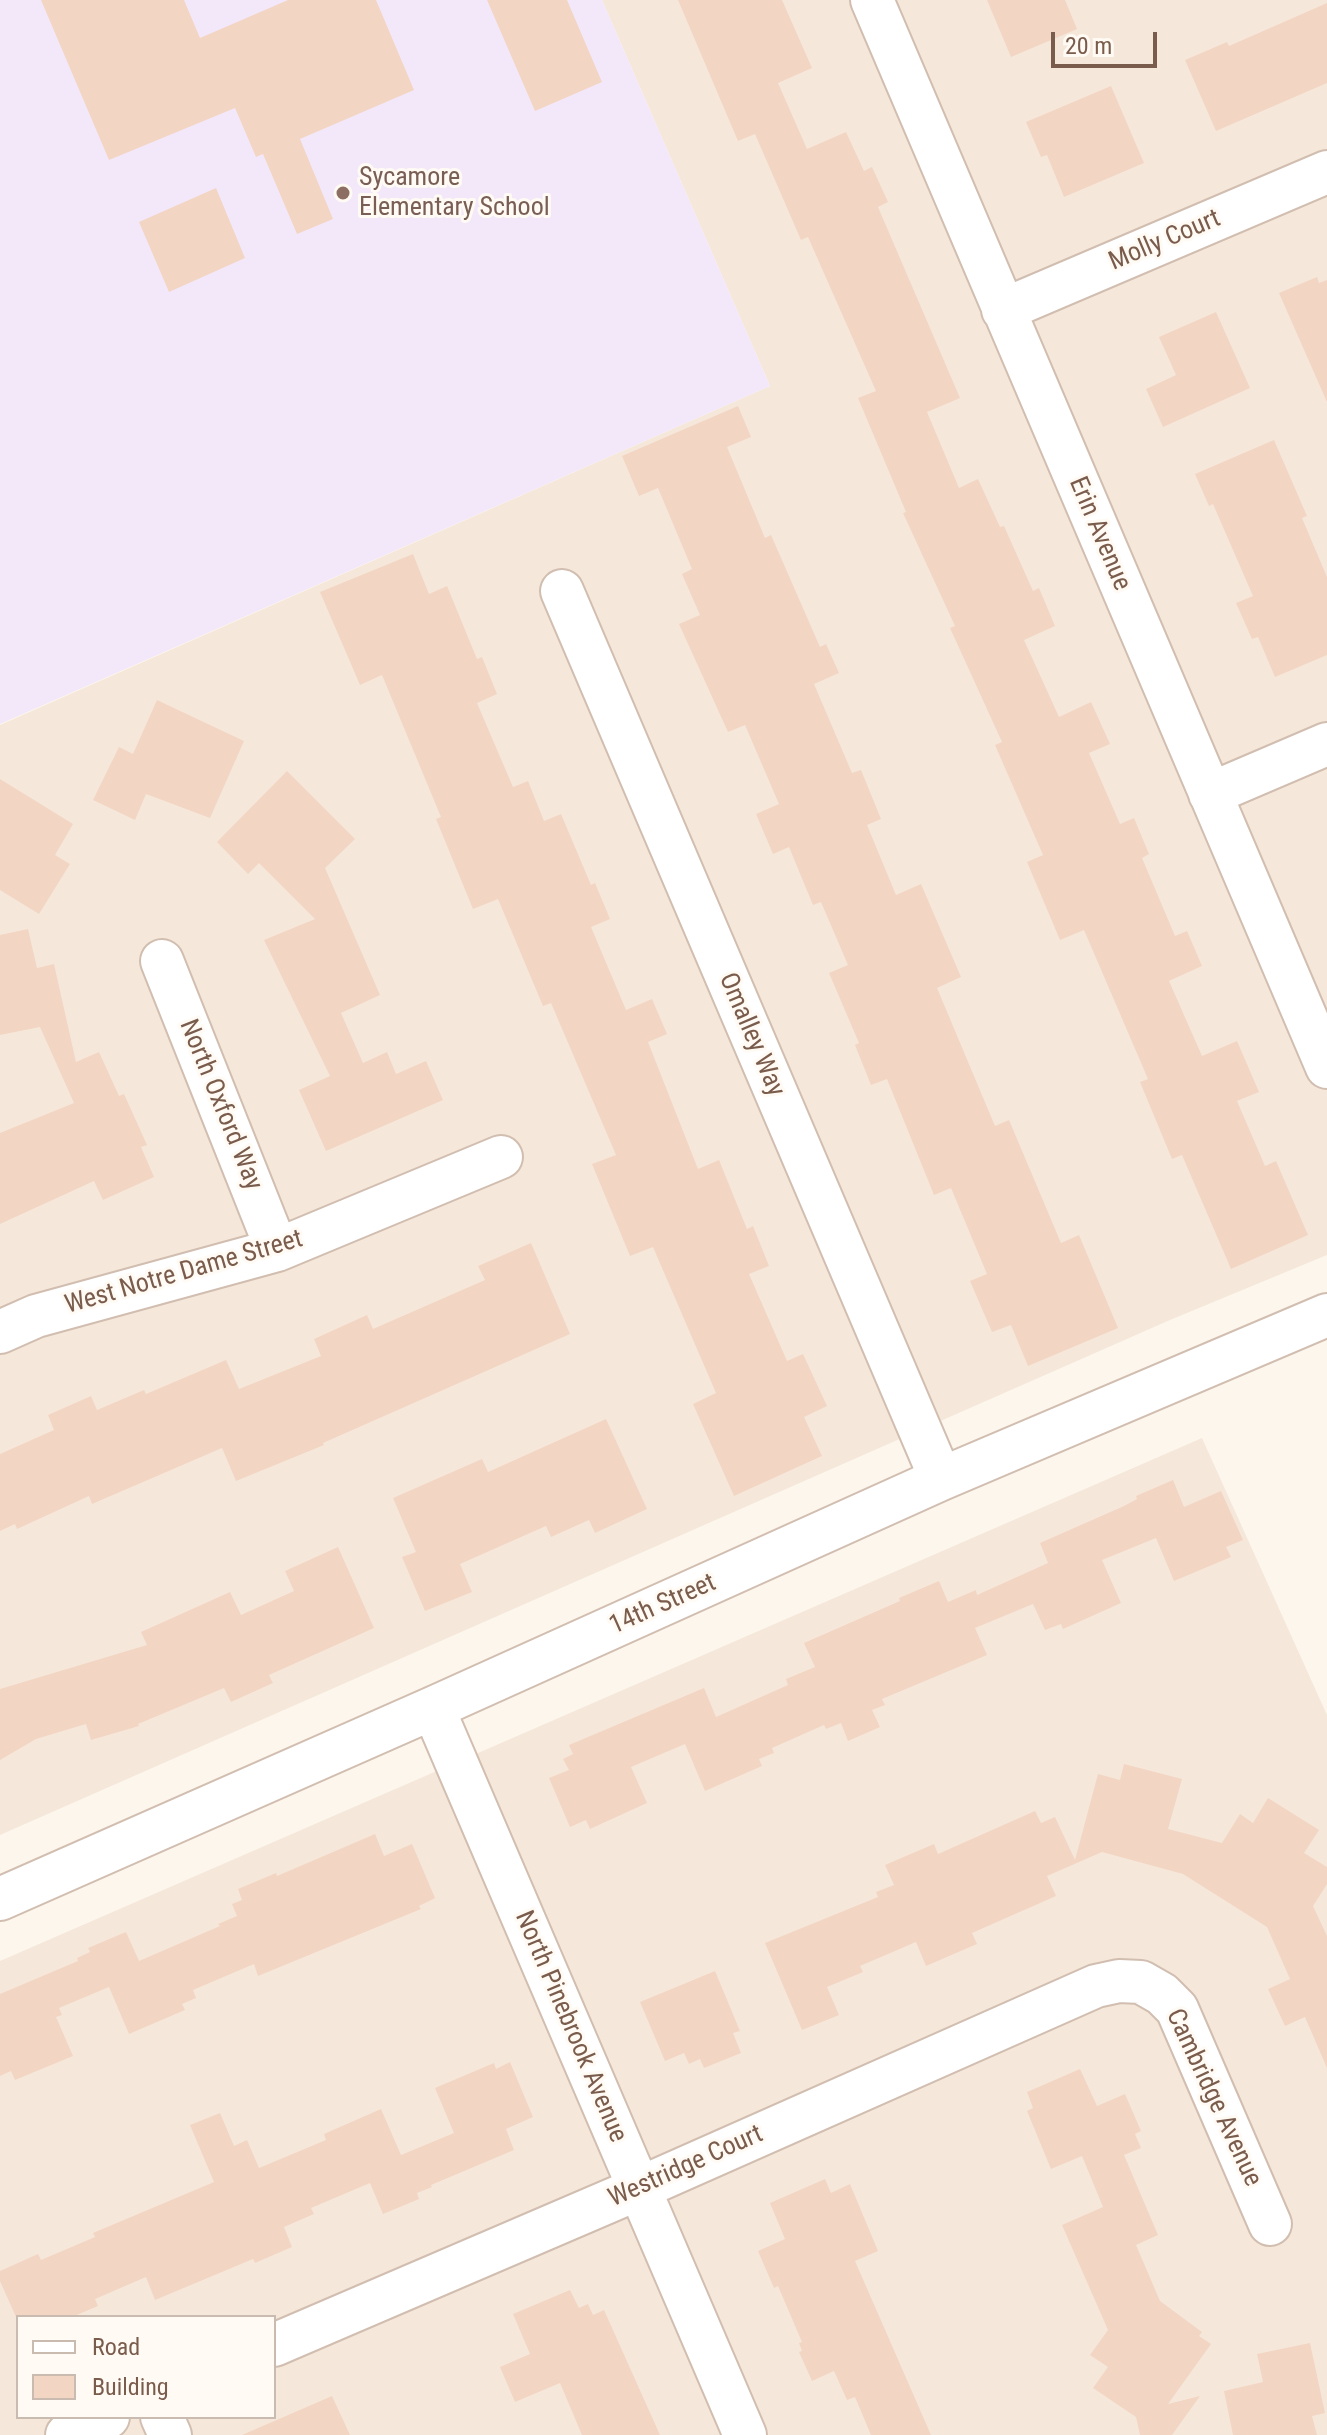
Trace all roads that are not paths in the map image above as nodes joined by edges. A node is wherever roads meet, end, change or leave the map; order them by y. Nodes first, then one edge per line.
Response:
1 (872, 0) edge
2 (1327, 172) edge
3 (1003, 310) junction
4 (562, 591) dead end
5 (1327, 744) edge
6 (1210, 794) junction
7 (162, 961) dead end
8 (1327, 1067) edge
9 (501, 1157) dead end
10 (277, 1250) junction
11 (1327, 1315) edge
12 (0, 1332) edge
13 (941, 1479) junction
14 (433, 1708) junction
15 (0, 1899) edge
16 (1096, 1986) joint
17 (640, 2188) junction
18 (1270, 2224) dead end
19 (276, 2344) edge
20 (103, 2419) edge
21 (67, 2435) edge
22 (745, 2435) edge

1 - 3 street, Erin Avenue
2 - 3 street, Molly Court
3 - 6 street, Erin Avenue
4 - 13 street, Omalley Way
5 - 6 street
6 - 8 street, Erin Avenue
7 - 10 street, North Oxford Way
9 - 10 street, West Notre Dame Street
10 - 12 street, West Notre Dame Street
11 - 13 street, 14th Street
13 - 14 street, 14th Street
14 - 15 street, 14th Street
14 - 17 street, North Pinebrook Avenue
16 - 17 street, Westridge Court
16 - 18 street, Cambridge Avenue
17 - 19 street, Westridge Court
17 - 22 street, North Pinebrook Avenue
20 - 21 street

